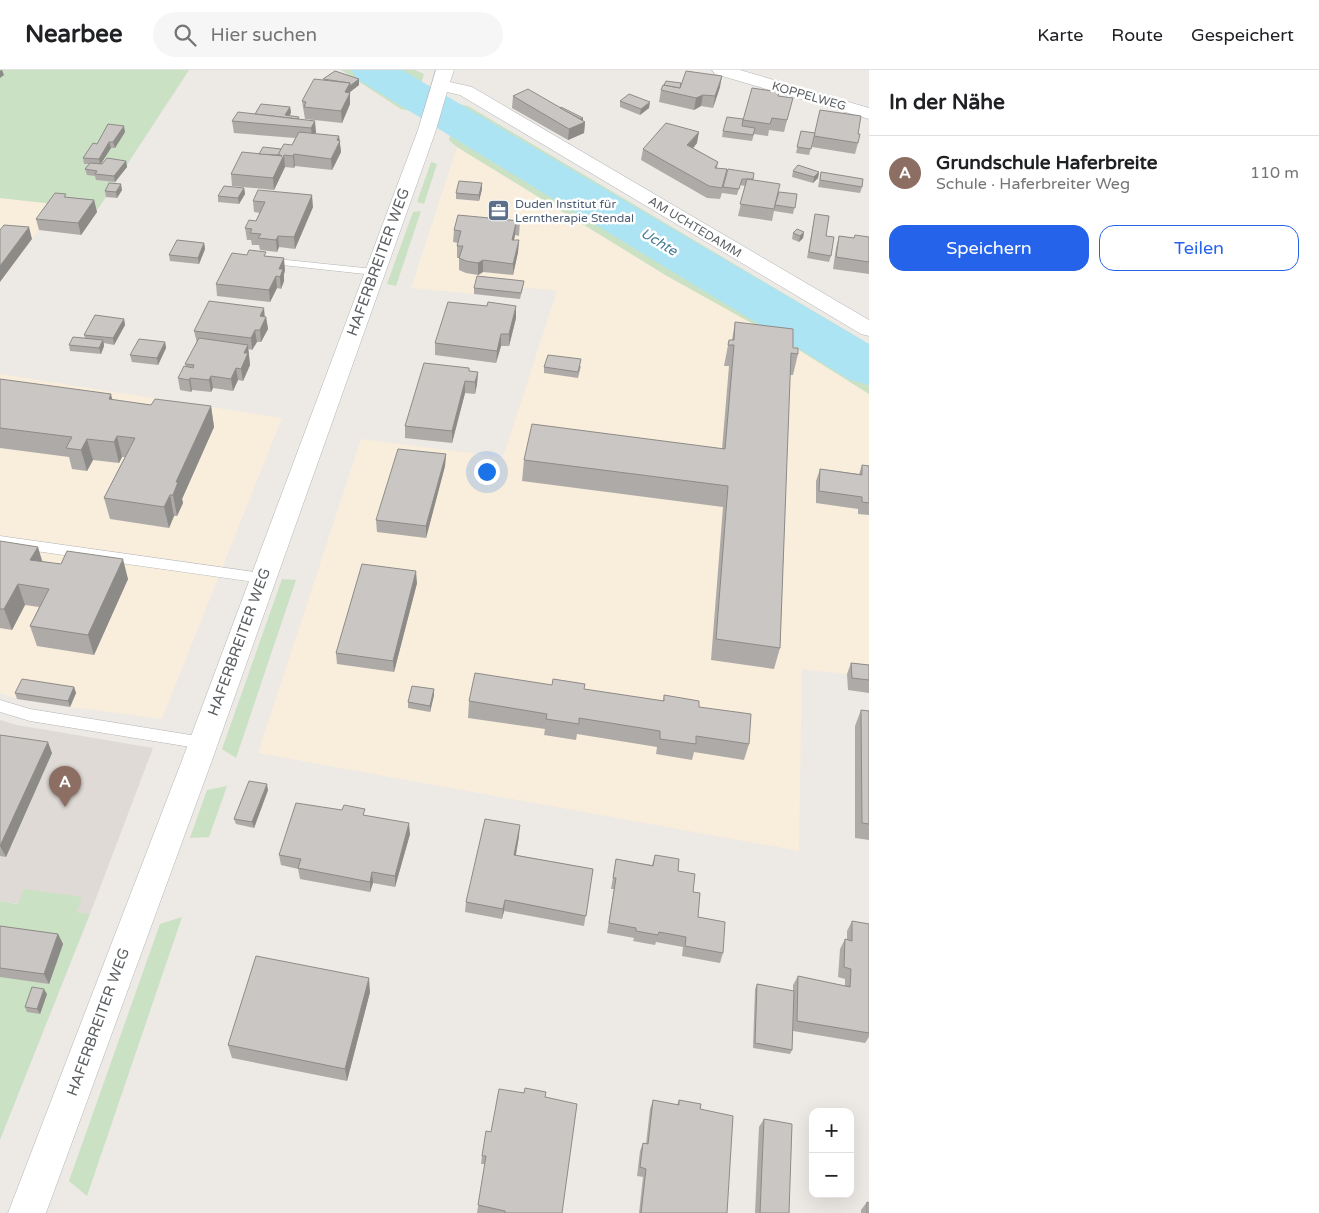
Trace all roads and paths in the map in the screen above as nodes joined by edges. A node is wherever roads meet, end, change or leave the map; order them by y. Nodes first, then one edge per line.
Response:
1 (721, 70) edge
2 (442, 82) edge
3 (869, 114) edge
4 (277, 262) edge
5 (374, 272) junction
6 (869, 330) edge
7 (0, 541) edge
8 (262, 578) junction
9 (0, 706) edge
10 (203, 743) junction
11 (27, 1213) edge

1 - 3 street, KOPPELWEG
2 - 5 street, HAFERBREITER WEG
2 - 6 street, AM UCHTEDAMM
4 - 5 lane
5 - 8 street, HAFERBREITER WEG
7 - 8 lane
8 - 10 street, HAFERBREITER WEG
9 - 10 lane
10 - 11 street, HAFERBREITER WEG

